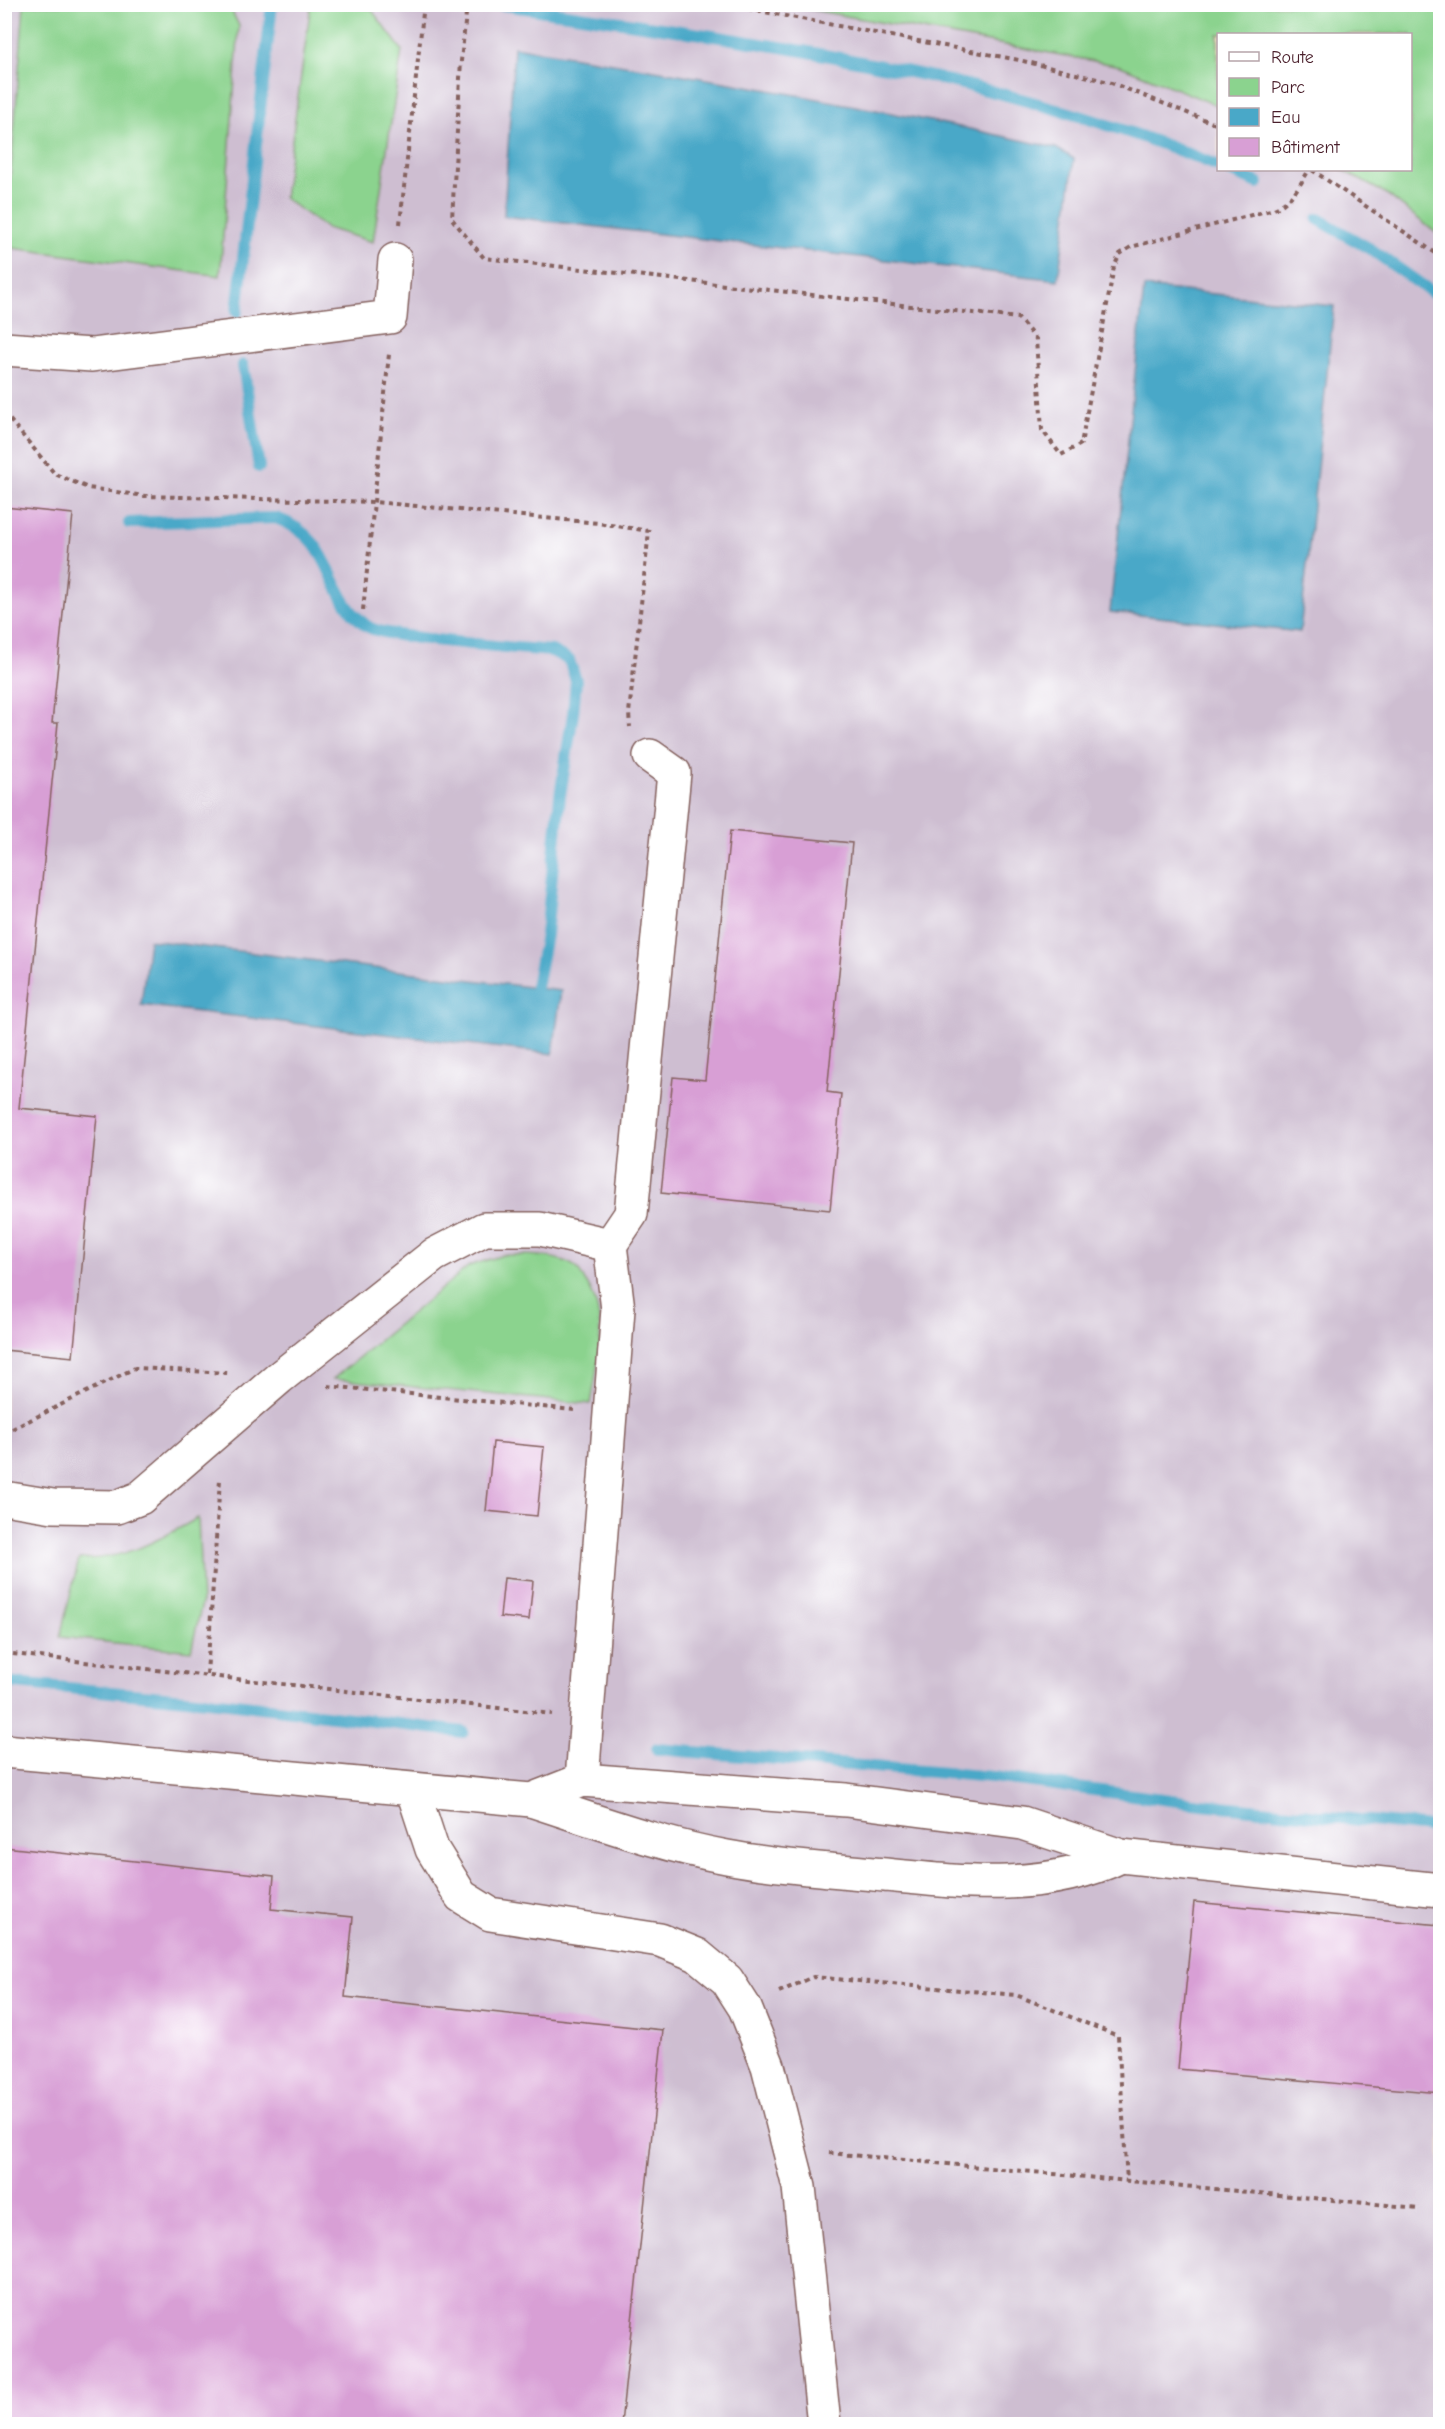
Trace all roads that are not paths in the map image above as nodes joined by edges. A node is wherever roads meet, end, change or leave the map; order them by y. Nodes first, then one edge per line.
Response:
1 (395, 260) road end
2 (4, 349) edge
3 (650, 756) road end
4 (610, 1245) junction
5 (4, 1498) edge
6 (4, 1751) edge
7 (582, 1780) junction
8 (413, 1791) junction
9 (531, 1800) junction
10 (1121, 1856) junction
11 (1440, 1890) edge
12 (824, 2424) edge

1 - 2 lane
3 - 4 lane
4 - 5 lane
4 - 7 lane
6 - 8 lane
7 - 9 lane
7 - 10 lane
8 - 9 lane
8 - 12 lane
9 - 10 lane
10 - 11 lane

